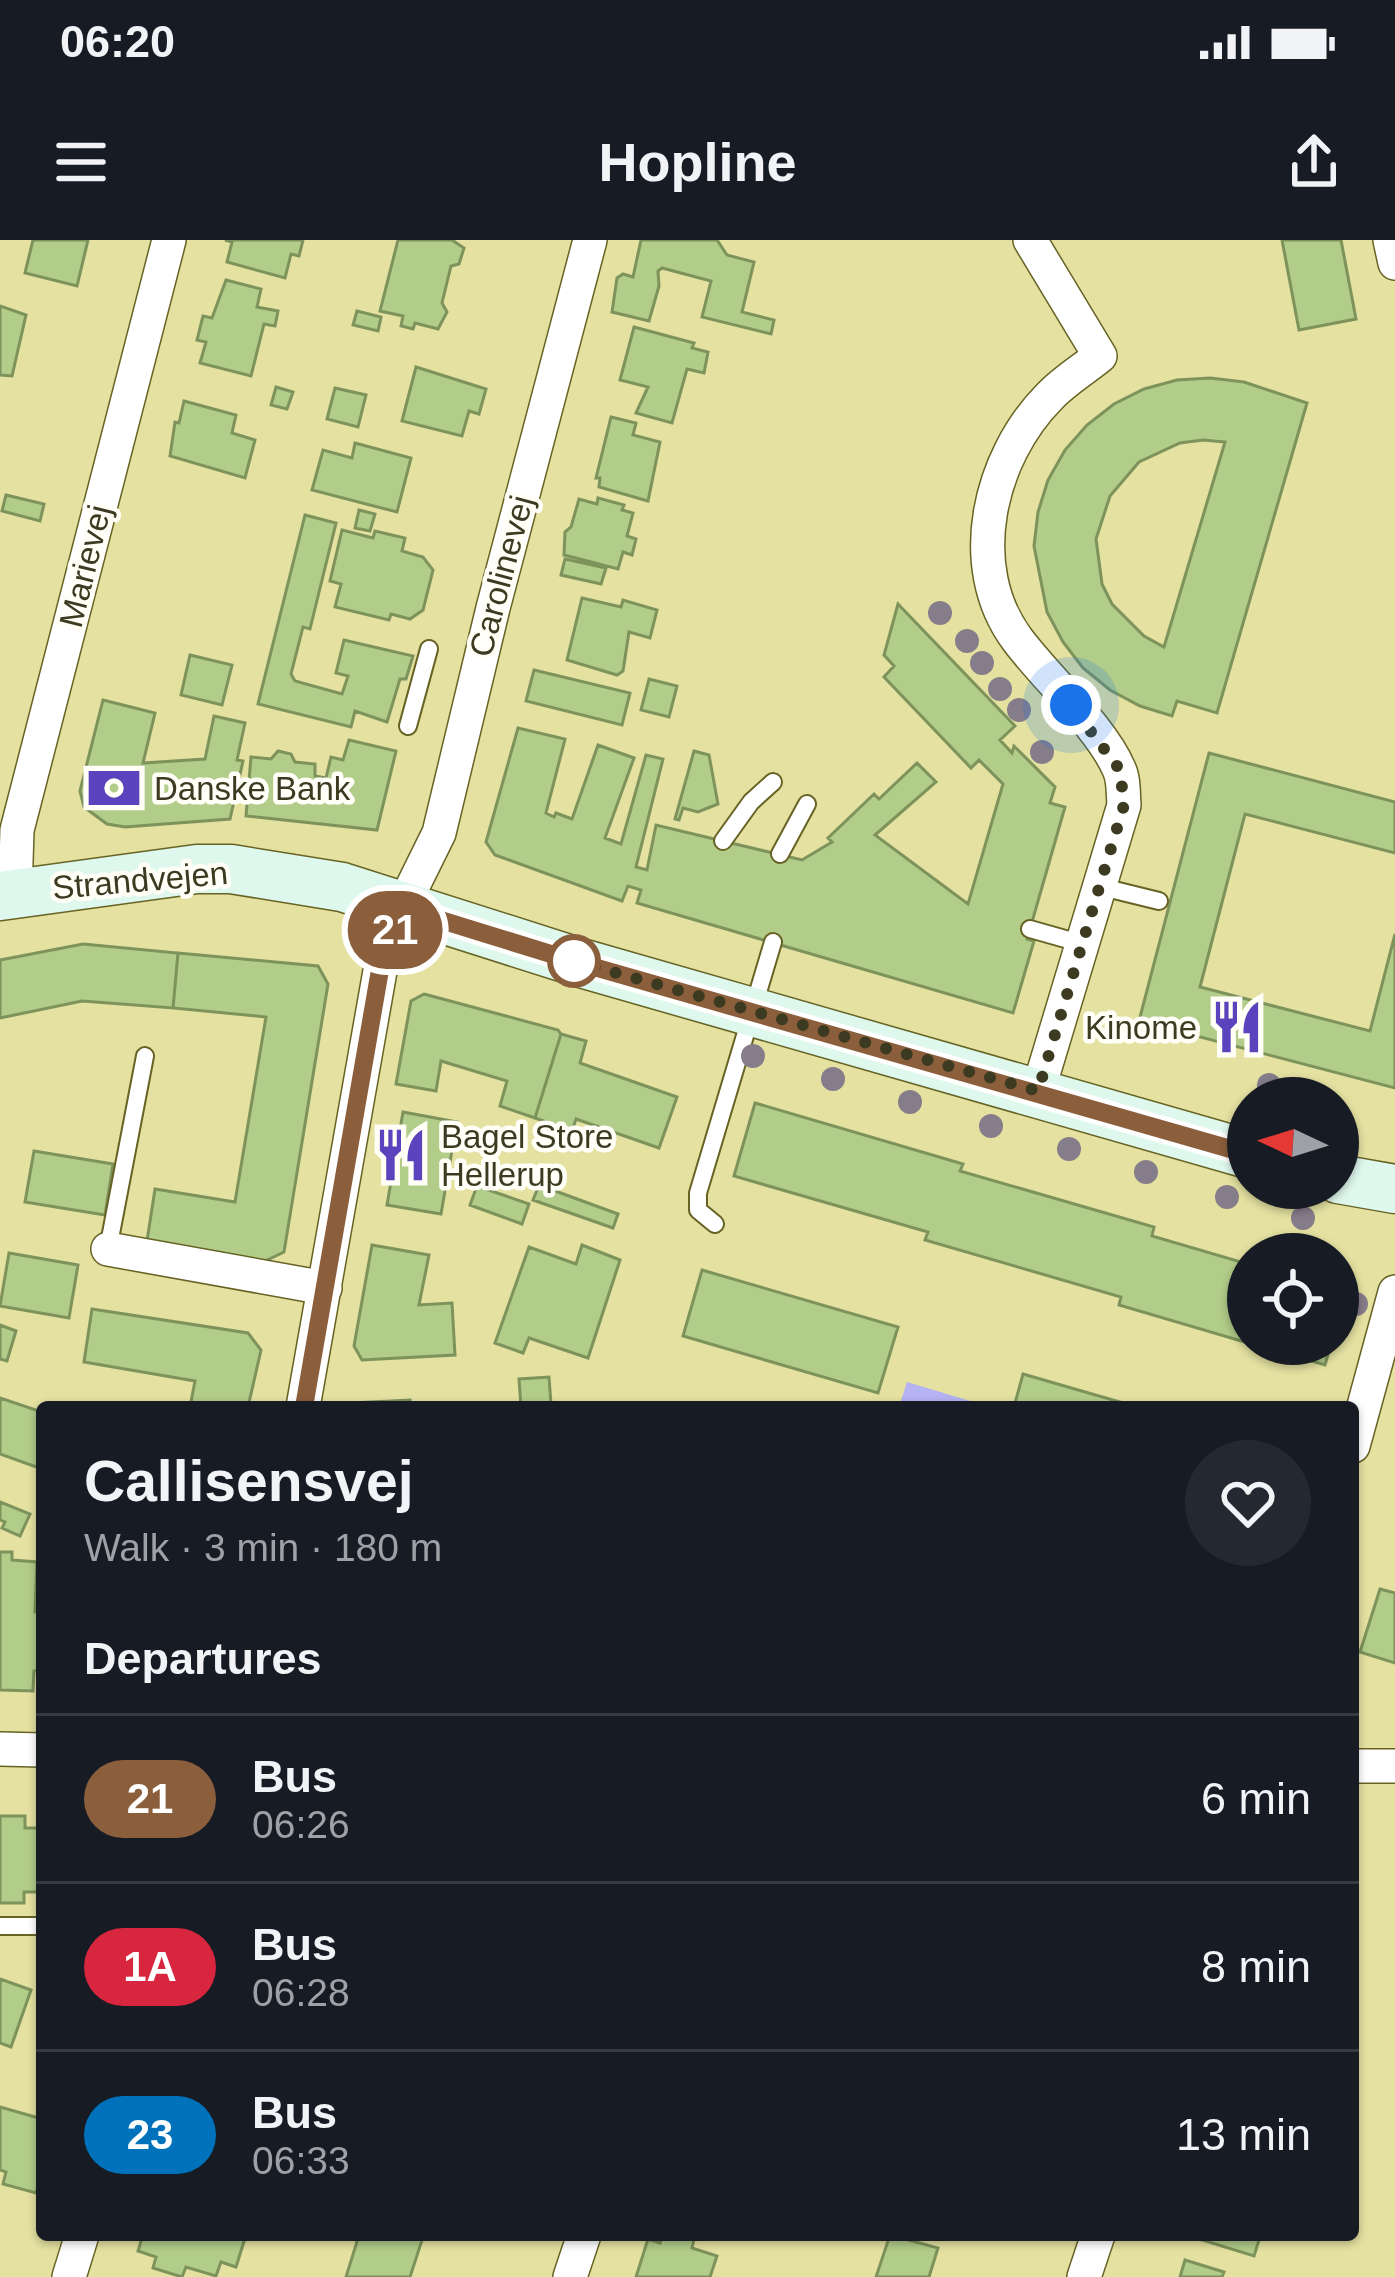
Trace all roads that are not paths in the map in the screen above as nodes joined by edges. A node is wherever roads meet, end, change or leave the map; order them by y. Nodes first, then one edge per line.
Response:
1 (169, 240) edge
2 (590, 240) edge
3 (1030, 240) edge
4 (1390, 240) edge
5 (1395, 263) edge
6 (429, 649) dead end
7 (408, 726) dead end
8 (773, 782) dead end
9 (807, 804) dead end
10 (723, 841) dead end
11 (780, 854) dead end
12 (1102, 887) junction
13 (8, 895) edge
14 (1159, 901) dead end
15 (402, 908) junction
16 (1030, 929) dead end
17 (773, 942) dead end
18 (1084, 944) junction
19 (752, 1012) junction
20 (145, 1056) dead end
21 (1038, 1091) junction
22 (1227, 1148) edge
23 (1359, 1183) edge
24 (1395, 1189) edge
25 (715, 1224) dead end
26 (108, 1249) joint
27 (325, 1288) junction
28 (1395, 1292) edge
29 (304, 1401) edge
30 (1359, 1424) edge
31 (0, 1749) edge
32 (36, 1750) edge
33 (1359, 1766) edge
34 (1395, 1766) edge
35 (0, 1926) edge
36 (36, 1926) edge
37 (80, 2241) edge
38 (582, 2241) edge
39 (1096, 2241) edge
40 (69, 2277) edge
41 (570, 2277) edge
42 (1084, 2277) edge

1 - 13 street, Marievej
2 - 15 street, Carolinevej
3 - 12 street
4 - 5 street
6 - 7 lane
8 - 10 lane
9 - 11 lane
12 - 14 lane
12 - 18 street
13 - 15 main road, Strandvejen
15 - 19 main road, Strandvejen
15 - 27 street, Carolinevej
16 - 18 lane
17 - 19 lane
18 - 21 street
19 - 21 main road, Strandvejen
19 - 25 lane
20 - 26 lane
21 - 22 main road, Strandvejen
23 - 24 main road
26 - 27 street
27 - 29 street, Carolinevej
28 - 30 street
31 - 32 street
33 - 34 street
35 - 36 lane
37 - 40 street
38 - 41 street
39 - 42 street

